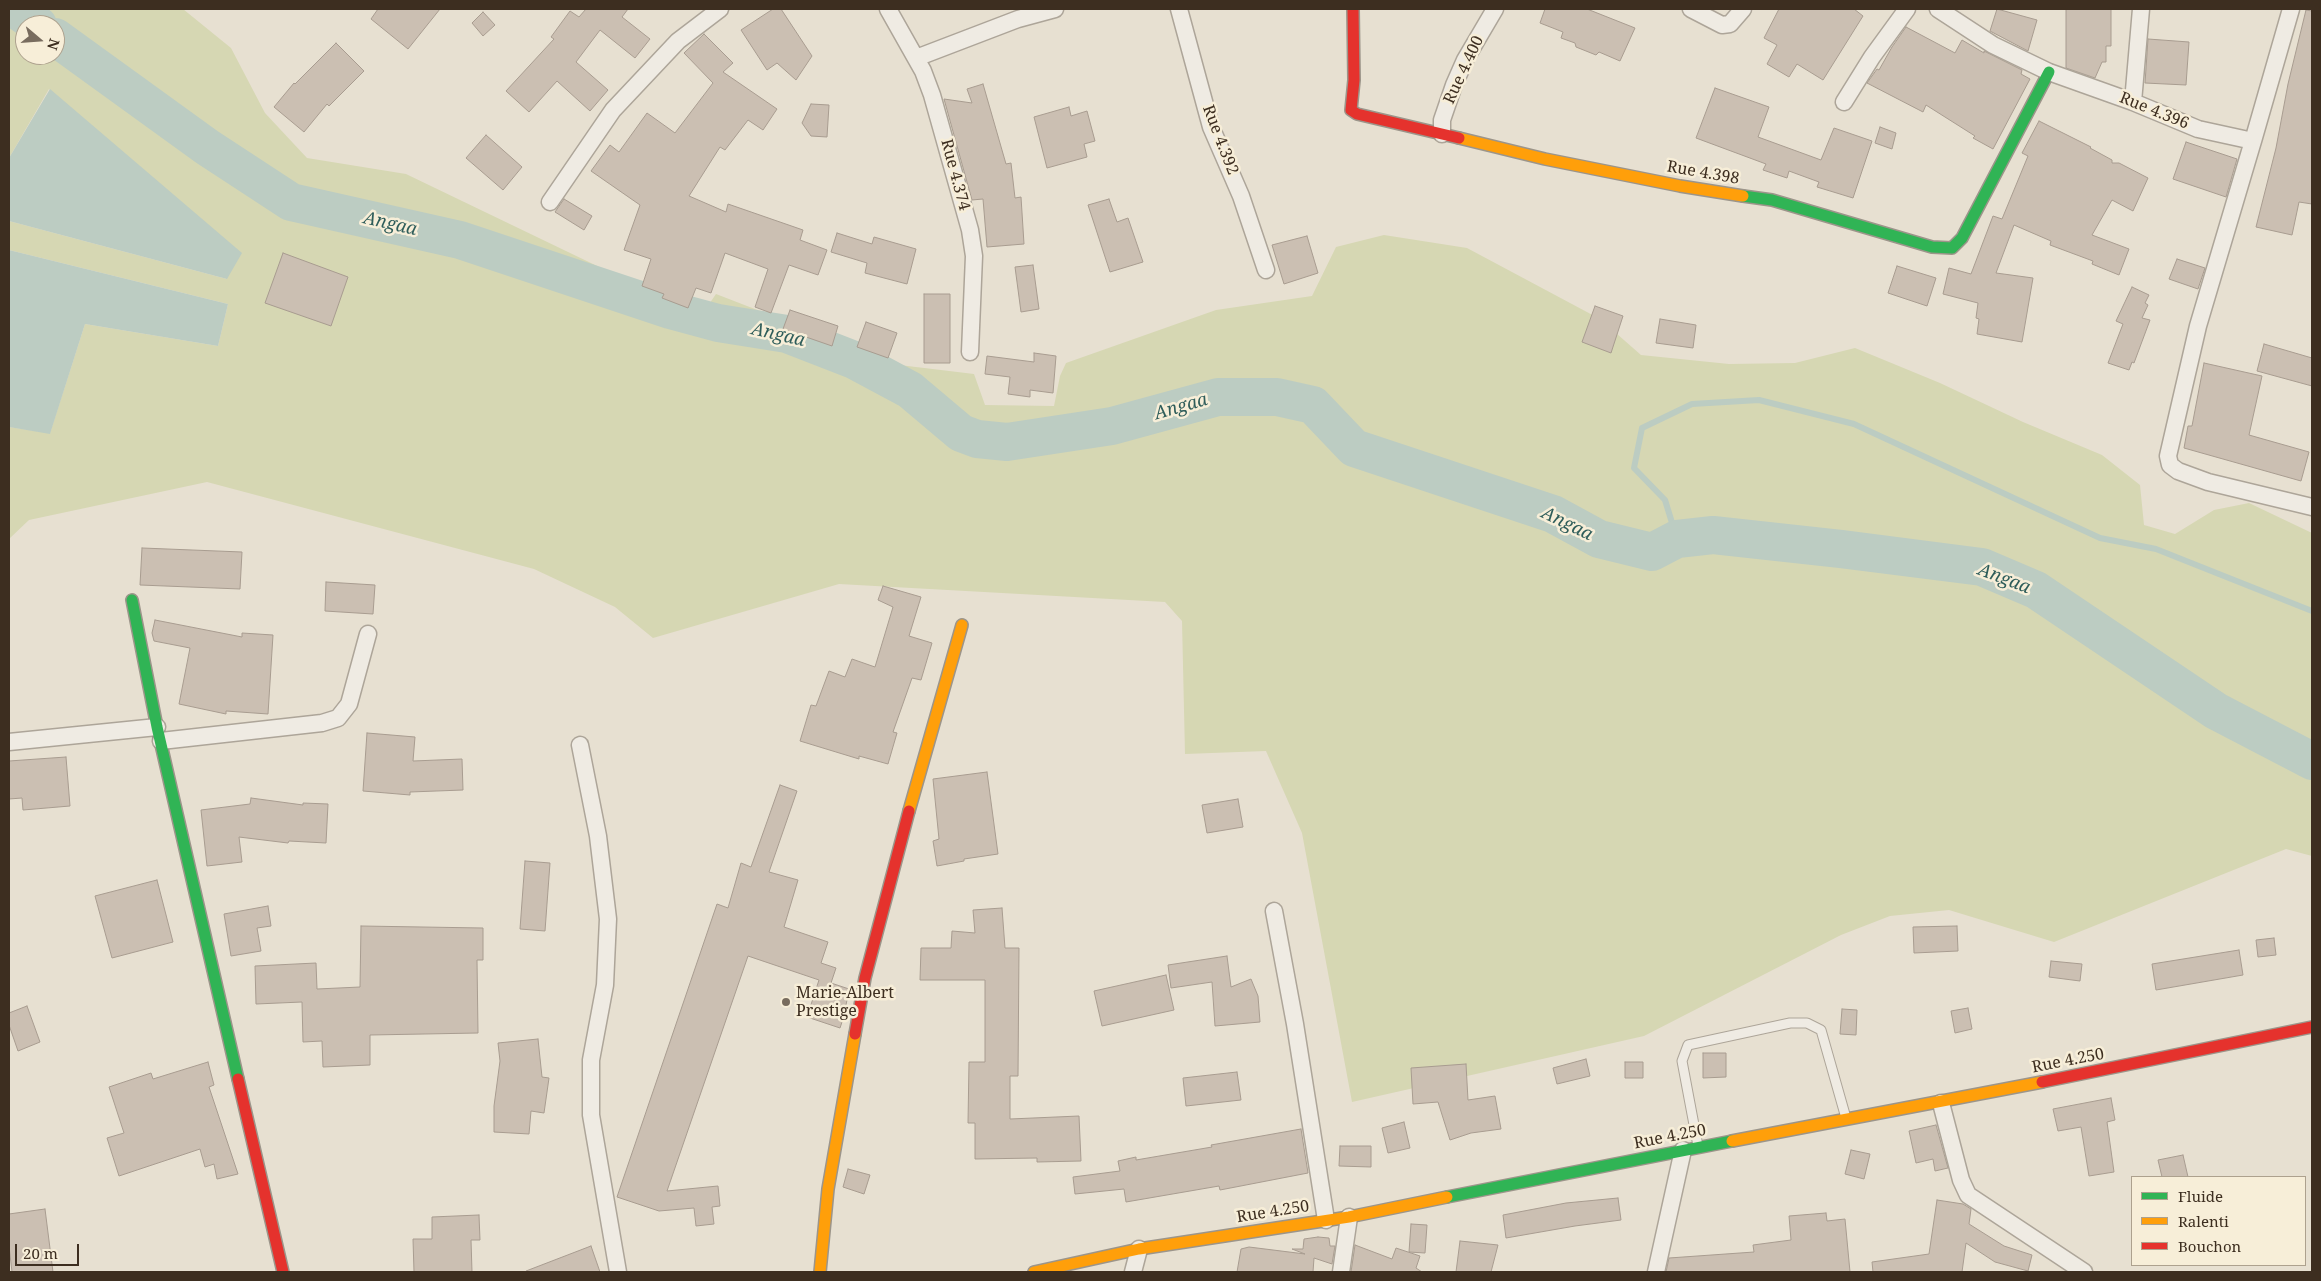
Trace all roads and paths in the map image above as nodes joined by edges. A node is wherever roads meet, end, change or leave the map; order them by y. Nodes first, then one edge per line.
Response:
1 (720, 9) edge
2 (888, 9) edge
3 (1055, 9) edge
4 (1178, 9) edge
5 (1353, 9) edge
6 (1495, 9) edge
7 (1690, 9) edge
8 (1744, 9) edge
9 (1907, 9) edge
10 (1938, 9) edge
11 (2141, 9) edge
12 (2291, 9) edge
13 (916, 58) junction
14 (2049, 72) junction
15 (1844, 102) dead end
16 (2133, 102) junction
17 (1442, 134) junction
18 (2254, 141) junction
19 (550, 202) dead end
20 (1266, 270) dead end
21 (970, 352) dead end
22 (2312, 507) edge
23 (132, 600) dead end
24 (962, 625) dead end
25 (368, 634) dead end
26 (159, 734) junction
27 (9, 742) edge
28 (580, 745) dead end
29 (1274, 911) dead end
30 (2312, 1027) edge
31 (1941, 1103) junction
32 (1846, 1120) junction
33 (1690, 1149) junction
34 (1349, 1217) junction
35 (1326, 1220) junction
36 (1138, 1249) junction
37 (283, 1272) edge
38 (618, 1272) edge
39 (820, 1272) edge
40 (1034, 1272) edge
41 (1133, 1272) edge
42 (1341, 1272) edge
43 (1656, 1272) edge
44 (2084, 1272) edge

1 - 19 street
2 - 13 street, Rue 4.374
3 - 13 street
4 - 20 street, Rue 4.392
5 - 17 street, Rue 4.398
6 - 17 street, Rue 4.400
7 - 8 street
9 - 15 street
10 - 14 street, Rue 4.396
11 - 16 street
12 - 18 street
13 - 21 street, Rue 4.374
14 - 16 street, Rue 4.396
14 - 17 street, Rue 4.398
16 - 18 street, Rue 4.396
18 - 22 street
23 - 26 street
24 - 39 street
25 - 26 street
26 - 27 street
26 - 37 street
28 - 38 street
29 - 35 street
30 - 31 street, Rue 4.250
31 - 32 street, Rue 4.250
31 - 44 street
32 - 33 street, Rue 4.250
32 - 33 lane
33 - 34 street, Rue 4.250
33 - 43 street
34 - 35 street, Rue 4.250
34 - 42 street
35 - 36 street, Rue 4.250
36 - 40 street, Rue 4.250
36 - 41 street

